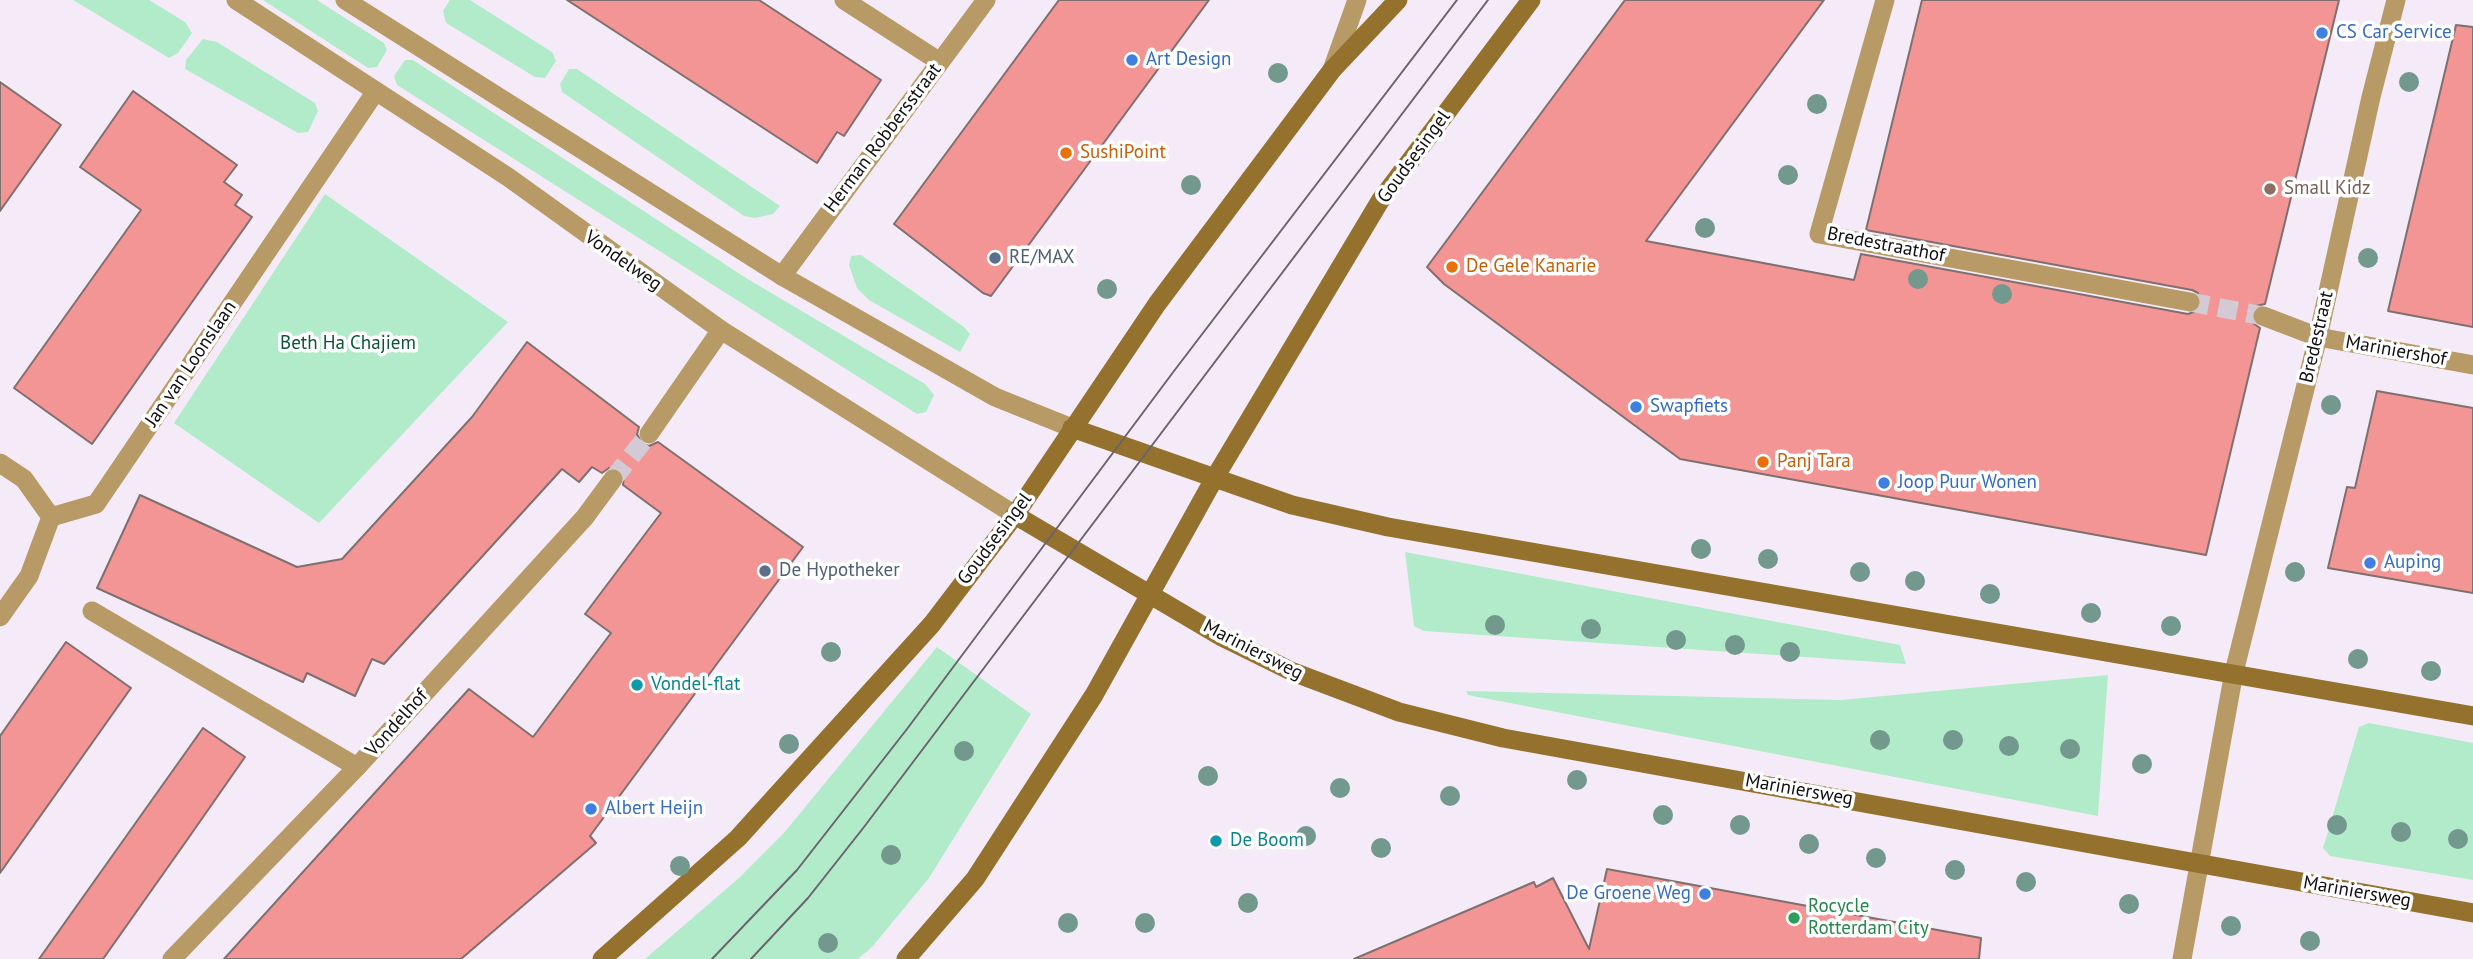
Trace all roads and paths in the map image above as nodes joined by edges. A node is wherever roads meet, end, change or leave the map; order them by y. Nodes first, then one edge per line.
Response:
1 (236, 0) edge
2 (345, 0) edge
3 (844, 0) edge
4 (986, 0) edge
5 (1357, 0) edge
6 (1398, 0) edge
7 (1531, 0) edge
8 (1885, 0) edge
9 (2396, 0) edge
10 (940, 62) junction
11 (1332, 70) junction
12 (376, 91) junction
13 (782, 276) junction
14 (2190, 302) tunnel mouth
15 (2263, 316) tunnel mouth
16 (721, 330) junction
17 (2318, 337) junction
18 (2473, 365) edge
19 (1072, 428) junction
20 (649, 434) tunnel mouth
21 (0, 463) edge
22 (1214, 479) junction
23 (613, 480) tunnel mouth
24 (1014, 516) junction
25 (51, 517) junction
26 (1150, 594) junction
27 (92, 611) dead end
28 (0, 617) edge
29 (2234, 672) junction
30 (2473, 716) edge
31 (357, 767) junction
32 (2199, 866) junction
33 (2473, 913) edge
34 (172, 959) edge
35 (602, 959) edge
36 (906, 959) edge
37 (2182, 959) edge

1 - 12 street, Vondelweg
2 - 13 street
3 - 10 street
4 - 10 street, Herman Robbersstraat
5 - 11 street, Goudsesingel
6 - 11 main road, Goudsesingel
7 - 22 main road, Goudsesingel
8 - 14 street, Bredestraathof
9 - 17 street, Bredestraat
10 - 13 street, Herman Robbersstraat
11 - 19 main road, Goudsesingel
12 - 16 street, Vondelweg
12 - 25 street, Jan van Loonslaan
13 - 19 street
15 - 17 street
16 - 20 street
16 - 24 street, Vondelweg
17 - 18 street, Mariniershof
17 - 29 street, Bredestraat
19 - 22 main road
19 - 24 main road, Goudsesingel
21 - 25 street
22 - 26 main road, Goudsesingel
22 - 29 main road
23 - 31 street, Vondelhof
24 - 26 main road, Mariniersweg
24 - 35 main road, Goudsesingel
25 - 28 street
26 - 32 main road, Mariniersweg
26 - 36 main road, Goudsesingel
27 - 31 street
29 - 30 main road
29 - 32 street, Bredestraat
31 - 34 street, Vondelhof
32 - 33 main road, Mariniersweg
32 - 37 street, Bredestraat

